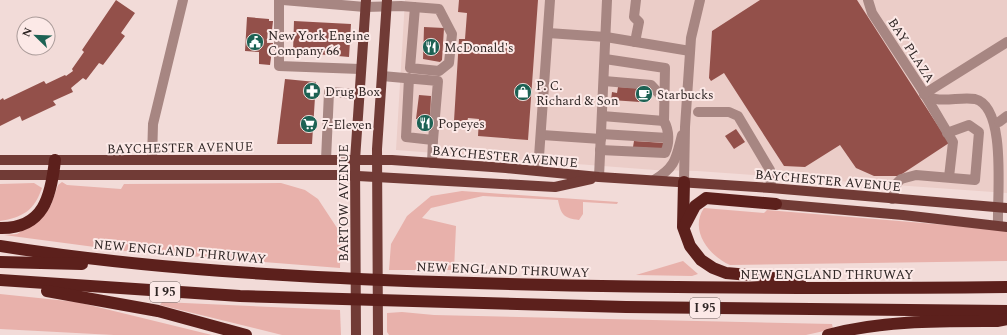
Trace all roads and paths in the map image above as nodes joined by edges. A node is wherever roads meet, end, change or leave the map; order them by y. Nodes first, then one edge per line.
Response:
1 (183, 0) edge
2 (279, 0) edge
3 (283, 0) edge
4 (550, 0) edge
5 (607, 0) edge
6 (636, 0) edge
7 (868, 0) edge
8 (701, 1) edge
9 (387, 3) edge
10 (365, 4) edge
11 (435, 6) edge
12 (415, 7) junction
13 (548, 33) junction
14 (606, 37) junction
15 (635, 42) junction
16 (1007, 42) edge
17 (690, 51) junction
18 (605, 59) junction
19 (360, 70) junction
20 (382, 76) junction
21 (408, 78) junction
22 (604, 80) junction
23 (359, 94) junction
24 (924, 94) junction
25 (664, 98) junction
26 (698, 112) dead end
27 (602, 116) junction
28 (1003, 119) edge
29 (664, 121) junction
30 (685, 127) junction
31 (947, 133) junction
32 (542, 135) junction
33 (1005, 135) edge
34 (601, 136) junction
35 (668, 138) junction
36 (433, 140) junction
37 (1005, 149) edge
38 (600, 150) junction
39 (0, 160) edge
40 (55, 160) junction
41 (152, 160) junction
42 (326, 160) junction
43 (355, 160) junction
44 (377, 160) junction
45 (432, 162) junction
46 (538, 171) junction
47 (0, 175) edge
48 (54, 175) junction
49 (355, 176) junction
50 (377, 177) junction
51 (599, 177) junction
52 (948, 177) junction
53 (654, 180) junction
54 (684, 182) junction
55 (771, 188) junction
56 (892, 199) junction
57 (776, 204) joint
58 (1002, 207) edge
59 (1002, 226) edge
60 (683, 227) junction
61 (0, 228) edge
62 (0, 246) edge
63 (0, 262) edge
64 (155, 265) junction
65 (0, 281) edge
66 (1007, 287) edge
67 (830, 288) junction
68 (1007, 311) edge
69 (1007, 319) edge
70 (246, 335) edge
71 (356, 335) edge
72 (378, 335) edge
73 (828, 335) edge

1 - 41 street
2 - 19 street
3 - 10 street
4 - 13 street
5 - 14 street
6 - 15 street
7 - 24 street, BAY PLAZA
8 - 17 street
9 - 10 street
9 - 12 street
9 - 20 main road
10 - 19 main road, BARTOW AVENUE
11 - 12 street
11 - 12 street
13 - 14 street
13 - 32 street
14 - 15 street
14 - 18 street
15 - 17 street
16 - 24 street
17 - 30 street
18 - 22 street
18 - 25 street
19 - 23 main road, BARTOW AVENUE
20 - 21 street
20 - 44 main road
21 - 36 street
21 - 36 street
22 - 25 street
22 - 27 street
23 - 42 street
23 - 43 main road, BARTOW AVENUE
24 - 28 street, BAY PLAZA
24 - 31 street
25 - 29 street
26 - 55 street
27 - 29 street
27 - 34 street
28 - 33 street, BAY PLAZA
29 - 35 street
30 - 53 street
30 - 54 street
31 - 52 street
31 - 52 street
32 - 34 street
32 - 46 street
33 - 37 street, BAY PLAZA
34 - 35 street
34 - 38 street
35 - 38 street
36 - 45 street
37 - 58 street, BAY PLAZA
38 - 51 street
39 - 40 main road, BAYCHESTER AVENUE
40 - 41 main road, BAYCHESTER AVENUE
40 - 48 highway
41 - 42 main road, BAYCHESTER AVENUE
42 - 43 main road, BAYCHESTER AVENUE
43 - 44 main road, BAYCHESTER AVENUE
43 - 49 main road, BARTOW AVENUE
44 - 45 main road, BAYCHESTER AVENUE
44 - 50 main road
45 - 46 main road, BAYCHESTER AVENUE
46 - 51 main road, BAYCHESTER AVENUE
47 - 48 main road, BAYCHESTER AVENUE
48 - 49 main road, BAYCHESTER AVENUE
48 - 61 highway
49 - 50 main road, BAYCHESTER AVENUE
49 - 71 main road, BARTOW AVENUE
50 - 51 main road, BAYCHESTER AVENUE
50 - 72 main road
51 - 53 main road, BAYCHESTER AVENUE
52 - 56 street
53 - 54 main road, BAYCHESTER AVENUE
54 - 55 main road, BAYCHESTER AVENUE
54 - 60 highway
55 - 56 main road, BAYCHESTER AVENUE
56 - 58 main road, BAYCHESTER AVENUE
57 - 59 main road
57 - 60 highway
58 - 59 street, BAY PLAZA
60 - 67 highway
62 - 64 highway, NEW ENGLAND THRUWAY / I 95
63 - 64 highway
64 - 67 highway, NEW ENGLAND THRUWAY / I 95
65 - 68 highway, I 95
65 - 70 highway
66 - 67 highway, NEW ENGLAND THRUWAY / I 95
69 - 73 highway

